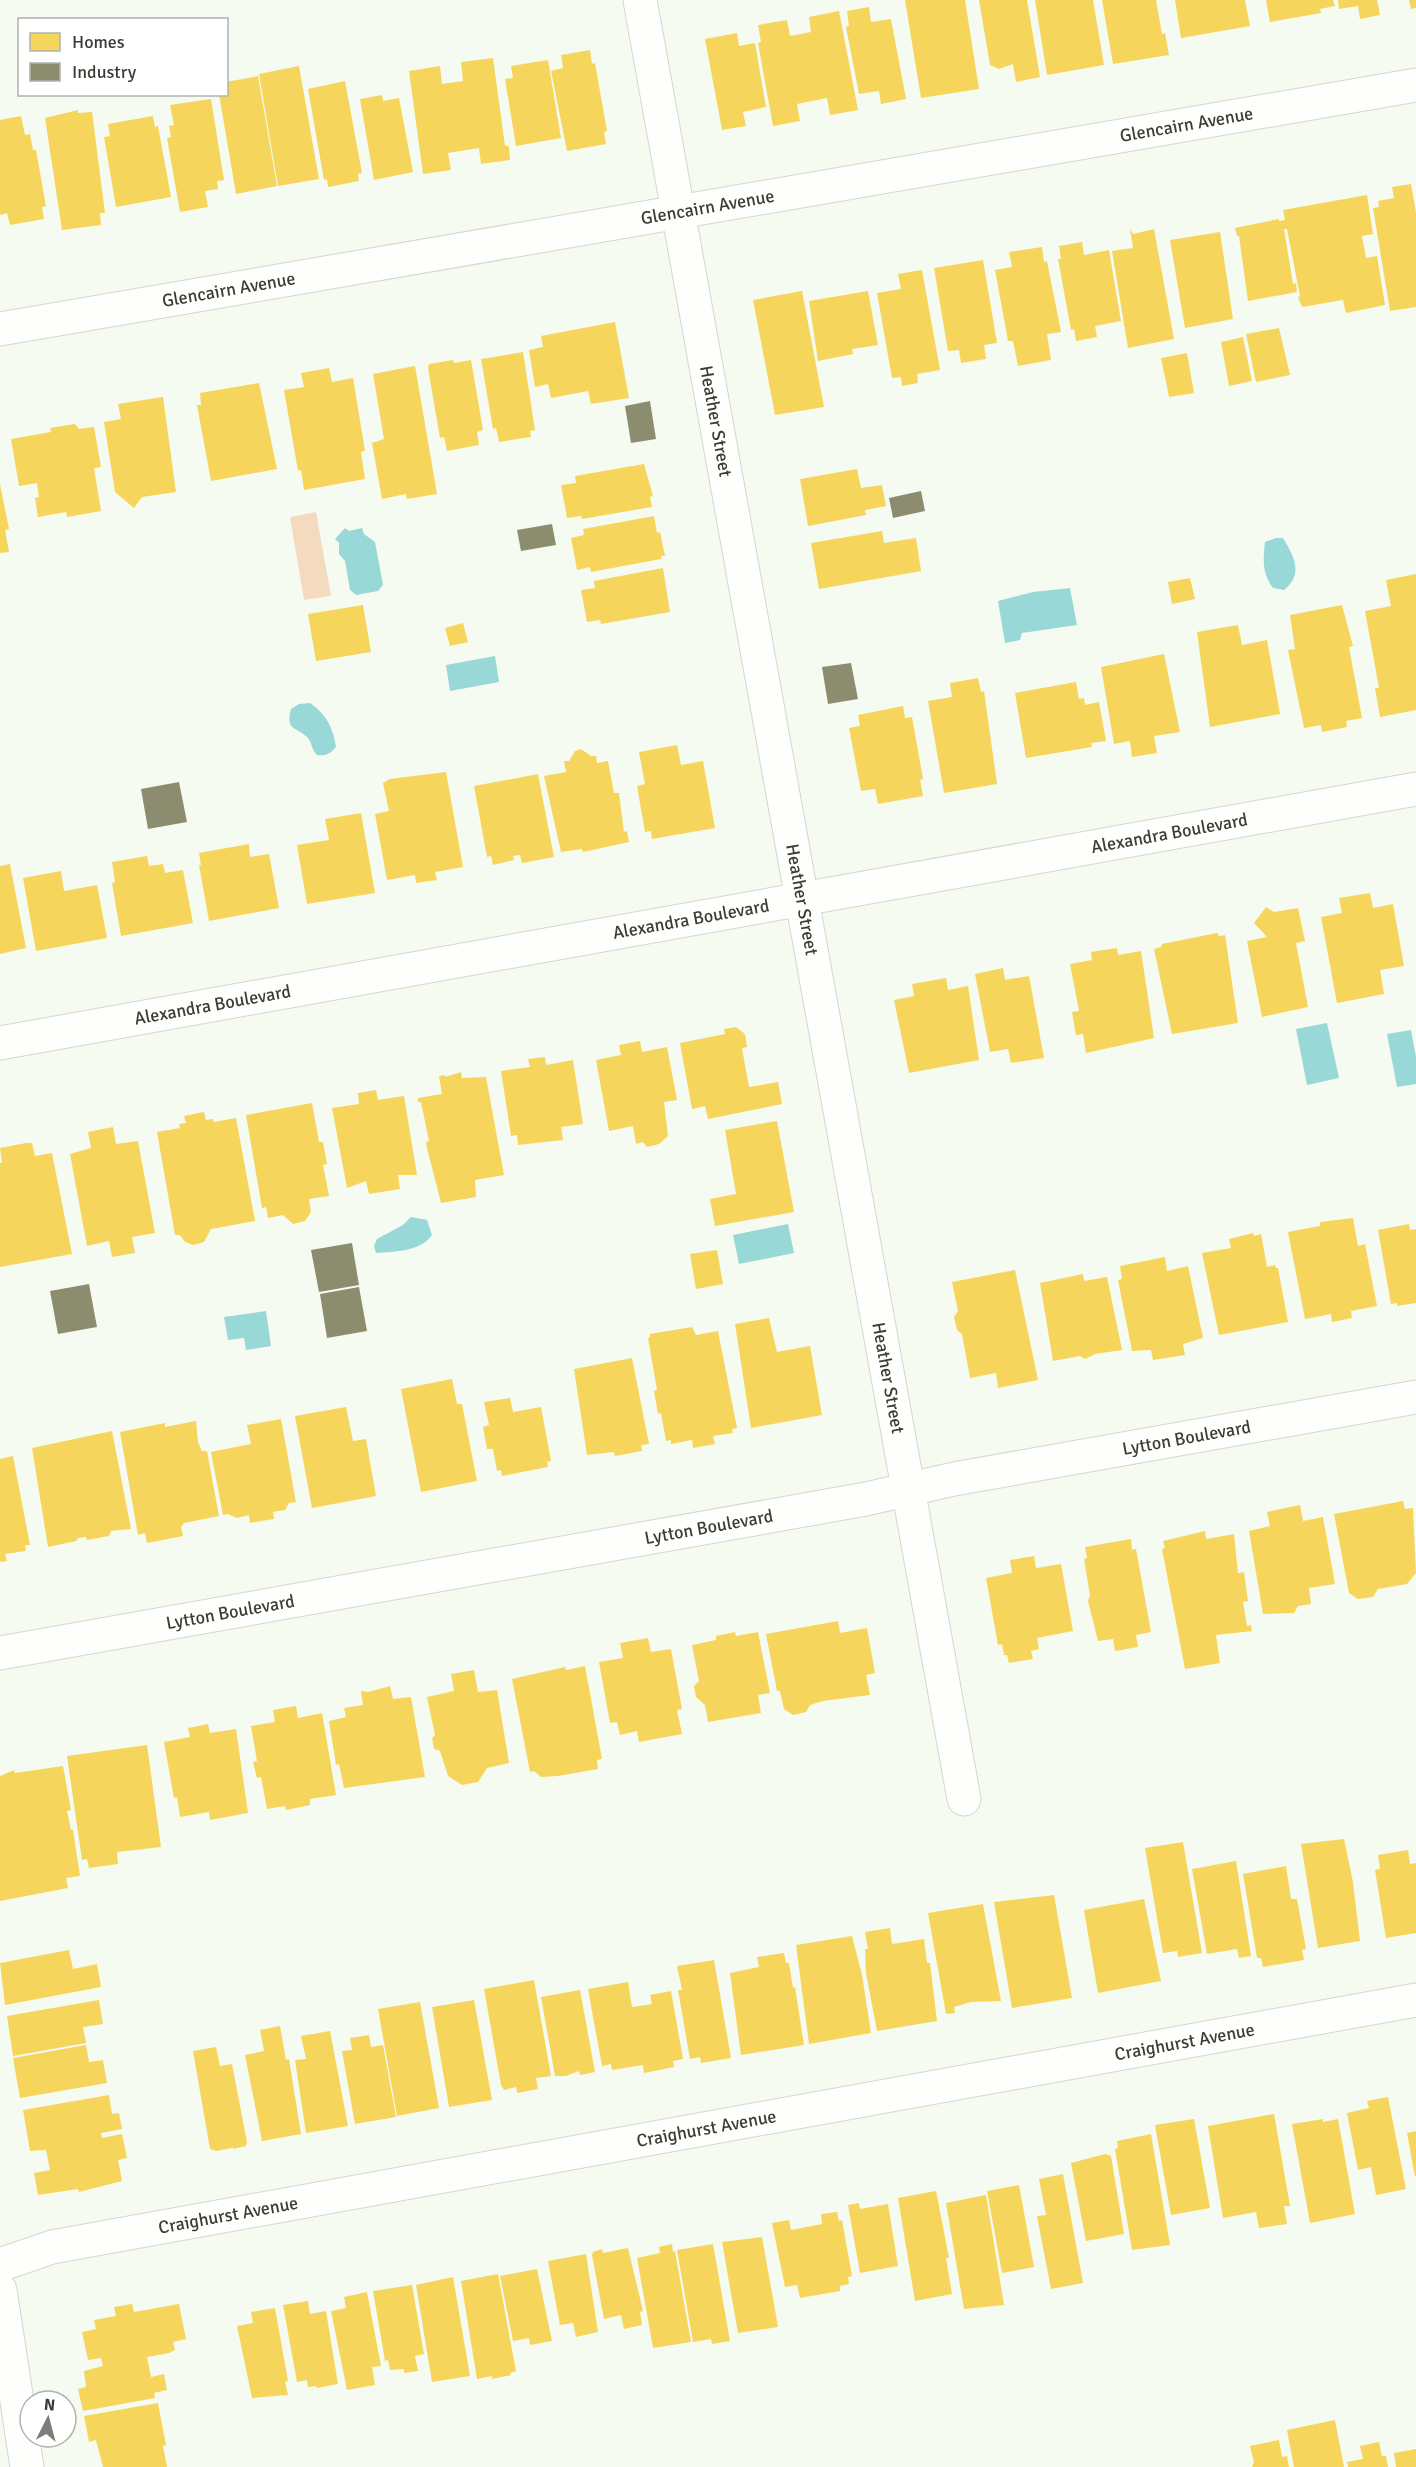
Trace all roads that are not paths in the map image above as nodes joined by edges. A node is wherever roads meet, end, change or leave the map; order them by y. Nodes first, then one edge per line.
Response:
1 (640, 0) edge
2 (1416, 85) edge
3 (677, 212) junction
4 (0, 329) edge
5 (1416, 789) edge
6 (803, 899) junction
7 (0, 1043) edge
8 (1416, 1397) edge
9 (908, 1488) junction
10 (0, 1653) edge
11 (964, 1799) dead end
12 (1416, 2000) edge
13 (0, 2265) edge
14 (0, 2290) edge
15 (27, 2467) edge

1 - 3 street, Heather Street
2 - 3 street, Glencairn Avenue
3 - 4 street, Glencairn Avenue
3 - 6 street, Heather Street
5 - 6 street, Alexandra Boulevard
6 - 7 street, Alexandra Boulevard
6 - 9 street, Heather Street
8 - 9 street, Lytton Boulevard
9 - 10 street, Lytton Boulevard
9 - 11 street, Heather Street
12 - 13 street, Craighurst Avenue
14 - 15 street

